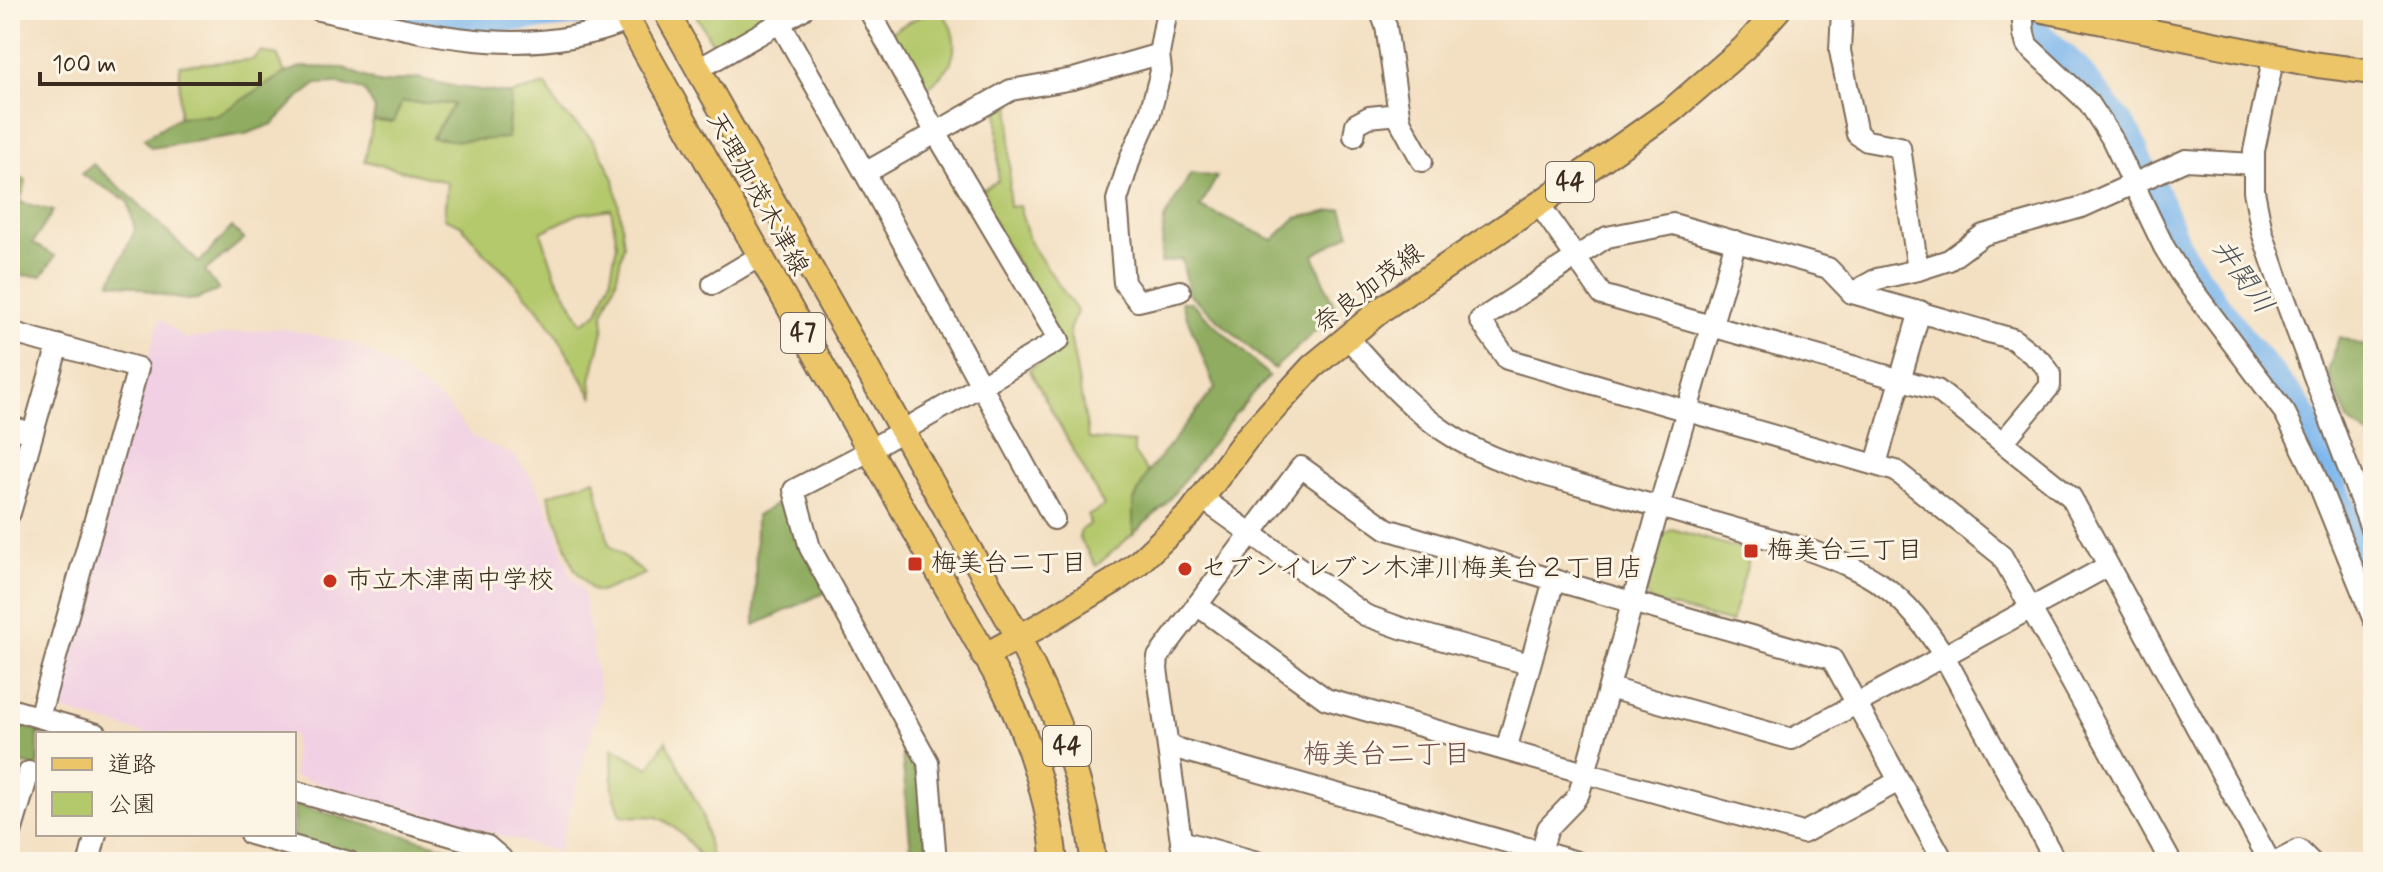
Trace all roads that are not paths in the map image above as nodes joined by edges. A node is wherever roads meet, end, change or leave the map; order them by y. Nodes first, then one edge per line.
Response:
1 (319, 10) edge
2 (665, 10) edge
3 (802, 10) edge
4 (869, 10) edge
5 (1167, 10) edge
6 (1380, 10) edge
7 (1778, 10) edge
8 (1842, 10) edge
9 (2022, 10) edge
10 (2043, 10) edge
11 (625, 16) edge
12 (780, 23) junction
13 (1159, 54) junction
14 (2274, 55) junction
15 (697, 70) junction
16 (2373, 72) edge
17 (1399, 114) junction
18 (936, 133) junction
19 (1354, 136) dead end
20 (1422, 161) dead end
21 (2254, 164) junction
22 (865, 173) junction
23 (2144, 179) junction
24 (1539, 204) junction
25 (1736, 241) junction
26 (760, 256) junction
27 (1577, 258) junction
28 (1918, 270) junction
29 (713, 284) dead end
30 (1180, 291) dead end
31 (1852, 293) junction
32 (1920, 311) junction
33 (1712, 327) junction
34 (10, 332) edge
35 (1348, 338) junction
36 (58, 345) junction
37 (1899, 379) junction
38 (981, 384) junction
39 (1688, 412) junction
40 (10, 427) edge
41 (902, 430) junction
42 (32, 433) junction
43 (2003, 442) junction
44 (869, 450) junction
45 (1876, 464) junction
46 (1203, 499) junction
47 (1660, 507) junction
48 (10, 513) edge
49 (1054, 519) dead end
50 (1250, 534) junction
51 (2373, 534) edge
52 (2108, 566) junction
53 (1554, 580) junction
54 (1634, 602) junction
55 (1197, 605) junction
56 (2030, 608) junction
57 (2373, 618) edge
58 (1019, 638) junction
59 (984, 656) junction
60 (1944, 656) junction
61 (1529, 664) junction
62 (1609, 688) junction
63 (1857, 703) junction
64 (10, 709) edge
65 (39, 717) junction
66 (90, 732) edge
67 (1168, 746) junction
68 (1506, 750) junction
69 (26, 771) edge
70 (1585, 773) junction
71 (1899, 781) junction
72 (296, 792) edge
73 (10, 836) edge
74 (96, 836) edge
75 (257, 836) edge
76 (1181, 841) junction
77 (1540, 857) edge
78 (1941, 861) edge
79 (89, 862) edge
80 (349, 862) edge
81 (501, 862) edge
82 (936, 862) edge
83 (1055, 862) edge
84 (1093, 862) edge
85 (1184, 862) edge
86 (1257, 862) edge
87 (1577, 862) edge
88 (2056, 862) edge
89 (2171, 862) edge
90 (2273, 862) edge
91 (2311, 862) edge

1 - 11 street
2 - 15 main road, 天理加茂木津線 / 47
3 - 12 street
4 - 18 street
5 - 13 street
6 - 17 street
7 - 24 main road, 奈良加茂線 / 44
8 - 28 street
9 - 23 street
10 - 14 main road
11 - 26 main road, 天理加茂木津線 / 47
12 - 15 street
12 - 22 street
13 - 18 street
13 - 30 street
14 - 16 main road
14 - 21 street
15 - 41 main road, 天理加茂木津線 / 47
17 - 19 street
17 - 20 street
18 - 22 street
18 - 38 street
21 - 23 street
21 - 51 street
22 - 38 street
23 - 28 street
23 - 57 street
24 - 27 street
24 - 35 main road, 奈良加茂線 / 44
25 - 27 street
25 - 31 street
25 - 33 street
26 - 29 street
26 - 44 main road, 天理加茂木津線 / 47
27 - 33 street
27 - 39 street
28 - 31 street
31 - 32 street
32 - 37 street
32 - 43 street
33 - 37 street
33 - 39 street
34 - 36 street
35 - 46 main road, 奈良加茂線 / 44
35 - 47 street
36 - 42 street
36 - 65 street
37 - 43 street
37 - 45 street
38 - 41 street
38 - 49 street
39 - 45 street
39 - 47 street
40 - 42 street
41 - 44 street
41 - 58 main road, 天理加茂木津線 / 47
42 - 48 street
43 - 52 street
44 - 59 main road, 天理加茂木津線 / 47
44 - 82 street
45 - 56 street
46 - 50 street
46 - 58 main road, 奈良加茂線 / 44
47 - 54 street
47 - 60 street
50 - 53 street
50 - 55 street
50 - 61 street
52 - 56 street
52 - 90 street
53 - 54 street
53 - 61 street
54 - 62 street
54 - 63 street
55 - 67 street
55 - 68 street
56 - 60 street
56 - 89 street
58 - 59 main road, 奈良加茂線 / 44
58 - 84 main road, 44
59 - 83 main road, 44
60 - 63 street
60 - 88 street
61 - 68 street
62 - 63 street
62 - 70 street
63 - 71 street
64 - 65 street
65 - 66 street
67 - 76 street
67 - 77 street
68 - 70 street
69 - 73 street
70 - 71 street
70 - 77 street
71 - 78 street
72 - 81 street
74 - 79 street
75 - 80 street
76 - 85 street
76 - 86 street
77 - 87 street
90 - 91 street

